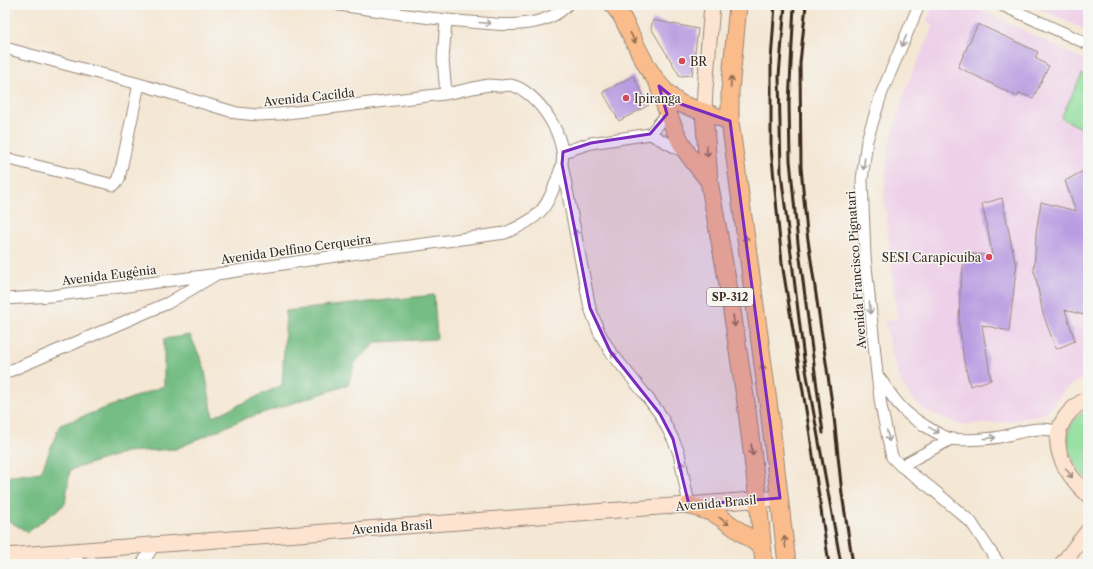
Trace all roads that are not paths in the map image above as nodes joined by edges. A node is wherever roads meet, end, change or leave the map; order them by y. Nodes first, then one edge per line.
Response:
1 (339, 5) edge
2 (567, 5) edge
3 (613, 5) edge
4 (712, 5) edge
5 (738, 5) edge
6 (919, 5) edge
7 (1002, 5) edge
8 (446, 20) junction
9 (1088, 44) edge
10 (5, 48) edge
11 (139, 84) junction
12 (659, 86) junction
13 (446, 94) junction
14 (704, 112) junction
15 (667, 114) junction
16 (730, 121) junction
17 (650, 134) junction
18 (563, 152) junction
19 (688, 154) junction
20 (5, 158) edge
21 (562, 164) junction
22 (709, 181) junction
23 (217, 274) junction
24 (5, 299) edge
25 (5, 373) edge
26 (877, 374) junction
27 (1088, 398) edge
28 (1058, 432) junction
29 (951, 439) junction
30 (901, 466) junction
31 (1088, 496) edge
32 (780, 498) junction
33 (758, 499) junction
34 (689, 505) junction
35 (1088, 531) edge
36 (154, 545) junction
37 (762, 547) junction
38 (68, 551) junction
39 (5, 556) edge
40 (80, 564) edge
41 (142, 564) edge
42 (764, 564) edge
43 (788, 564) edge
44 (999, 564) edge
45 (1062, 564) edge

1 - 8 street
8 -> 2 street
3 -> 12 main road
4 - 14 main road, SP-312
16 -> 5 main road, SP-312
6 -> 26 street, Avenida Francisco Pignatari
7 - 9 street
8 - 13 street
10 - 11 street, Avenida Cacilda
11 - 13 street, Avenida Cacilda
11 - 20 street
12 - 14 main road
12 - 15 main road
13 - 18 street, Avenida Cacilda
14 - 16 main road
14 -> 22 main road, SP-312
15 - 17 street
15 - 19 main road
32 -> 16 main road, SP-312
17 - 18 street
17 - 19 street
18 - 21 street, Avenida Delfino Cerqueira
19 - 22 main road
21 - 23 street, Avenida Delfino Cerqueira
34 -> 21 street
22 -> 33 main road, SP-312
23 - 24 street, Avenida Eugênia
23 - 25 street, Avenida Delfino Cerqueira
26 -> 29 street
26 -> 30 street, Avenida Francisco Pignatari
27 - 28 main road
29 -> 28 street
28 -> 31 main road
29 - 30 street
30 - 44 street
32 - 33 main road, Avenida Brasil
43 -> 32 main road, SP-312
33 - 34 main road, Avenida Brasil
33 - 37 main road, SP-312
34 - 36 main road, Avenida Brasil
34 -> 37 main road
35 - 45 main road
36 - 38 main road, Avenida Brasil
36 - 41 street
37 - 42 main road, SP-312
38 - 39 main road, Avenida Brasil
38 - 40 street

